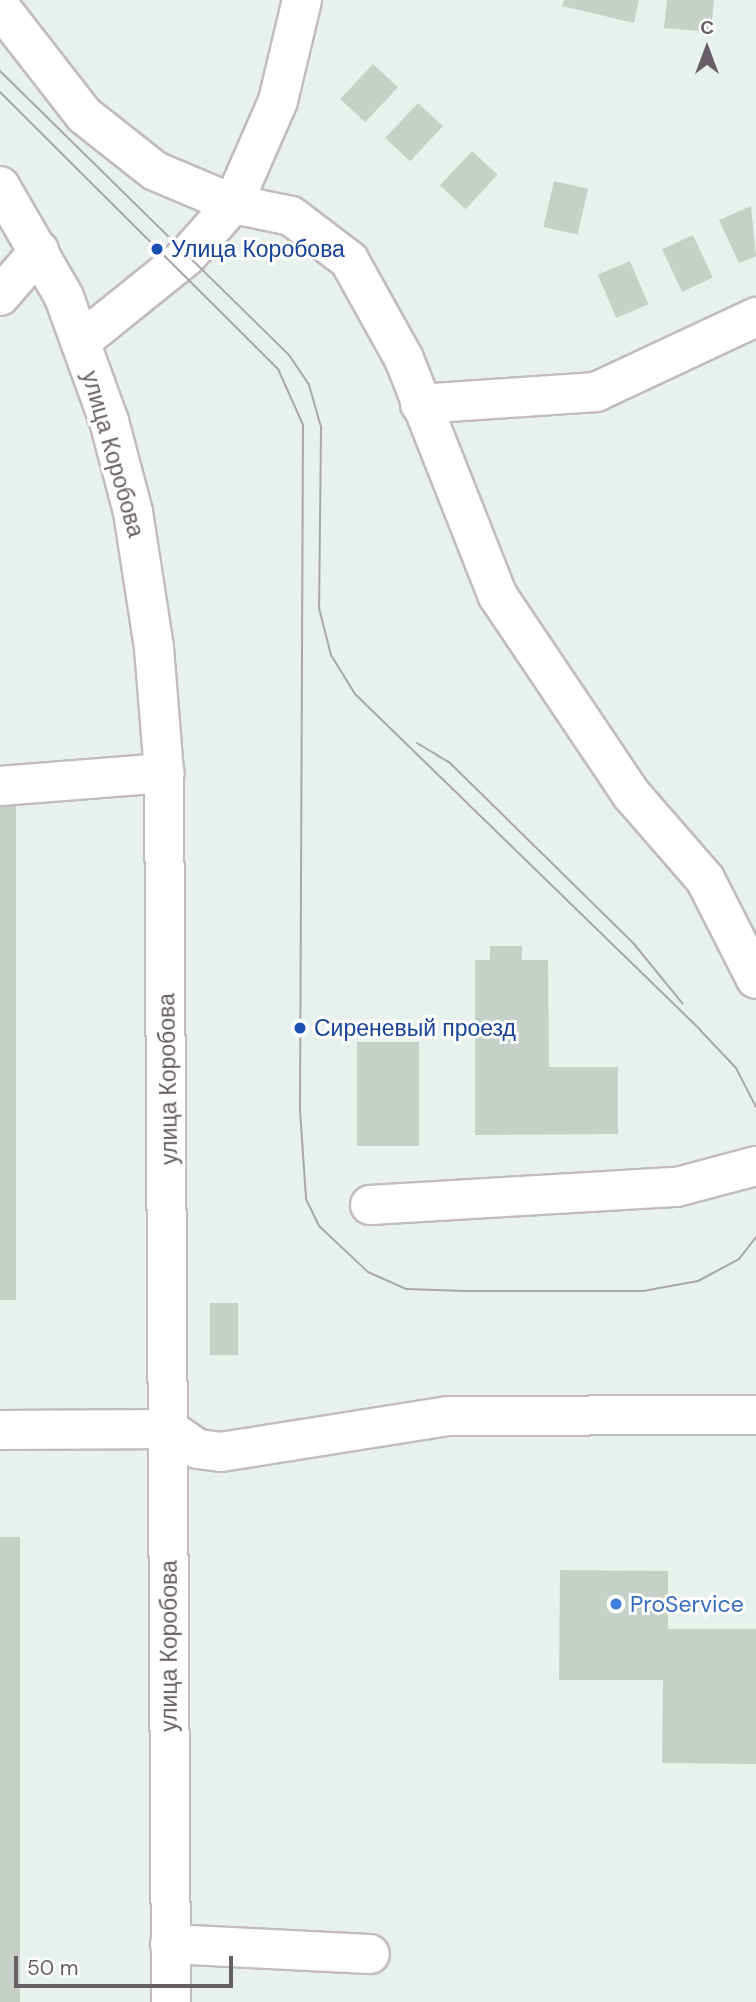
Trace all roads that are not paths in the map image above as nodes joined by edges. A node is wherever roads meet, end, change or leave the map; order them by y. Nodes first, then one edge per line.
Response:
1 (302, 0) edge
2 (0, 7) edge
3 (0, 186) edge
4 (233, 204) junction
5 (39, 251) junction
6 (0, 296) edge
7 (756, 317) edge
8 (80, 342) junction
9 (420, 404) junction
10 (164, 773) junction
11 (0, 786) edge
12 (740, 917) edge
13 (756, 979) edge
14 (756, 1166) edge
15 (370, 1205) dead end
16 (756, 1415) edge
17 (169, 1429) junction
18 (0, 1430) edge
19 (170, 1944) junction
20 (370, 1954) dead end
21 (171, 2002) edge

1 - 4 street
2 - 4 street
3 - 5 street, улица Коробова
4 - 8 street
4 - 9 street
5 - 6 street
5 - 8 street, улица Коробова
7 - 9 street
8 - 10 street, улица Коробова
9 - 12 street
10 - 11 street
10 - 17 street, улица Коробова
12 - 13 street
14 - 15 street
16 - 17 street
17 - 18 street
17 - 19 street, улица Коробова
19 - 20 street
19 - 21 street, улица Коробова

